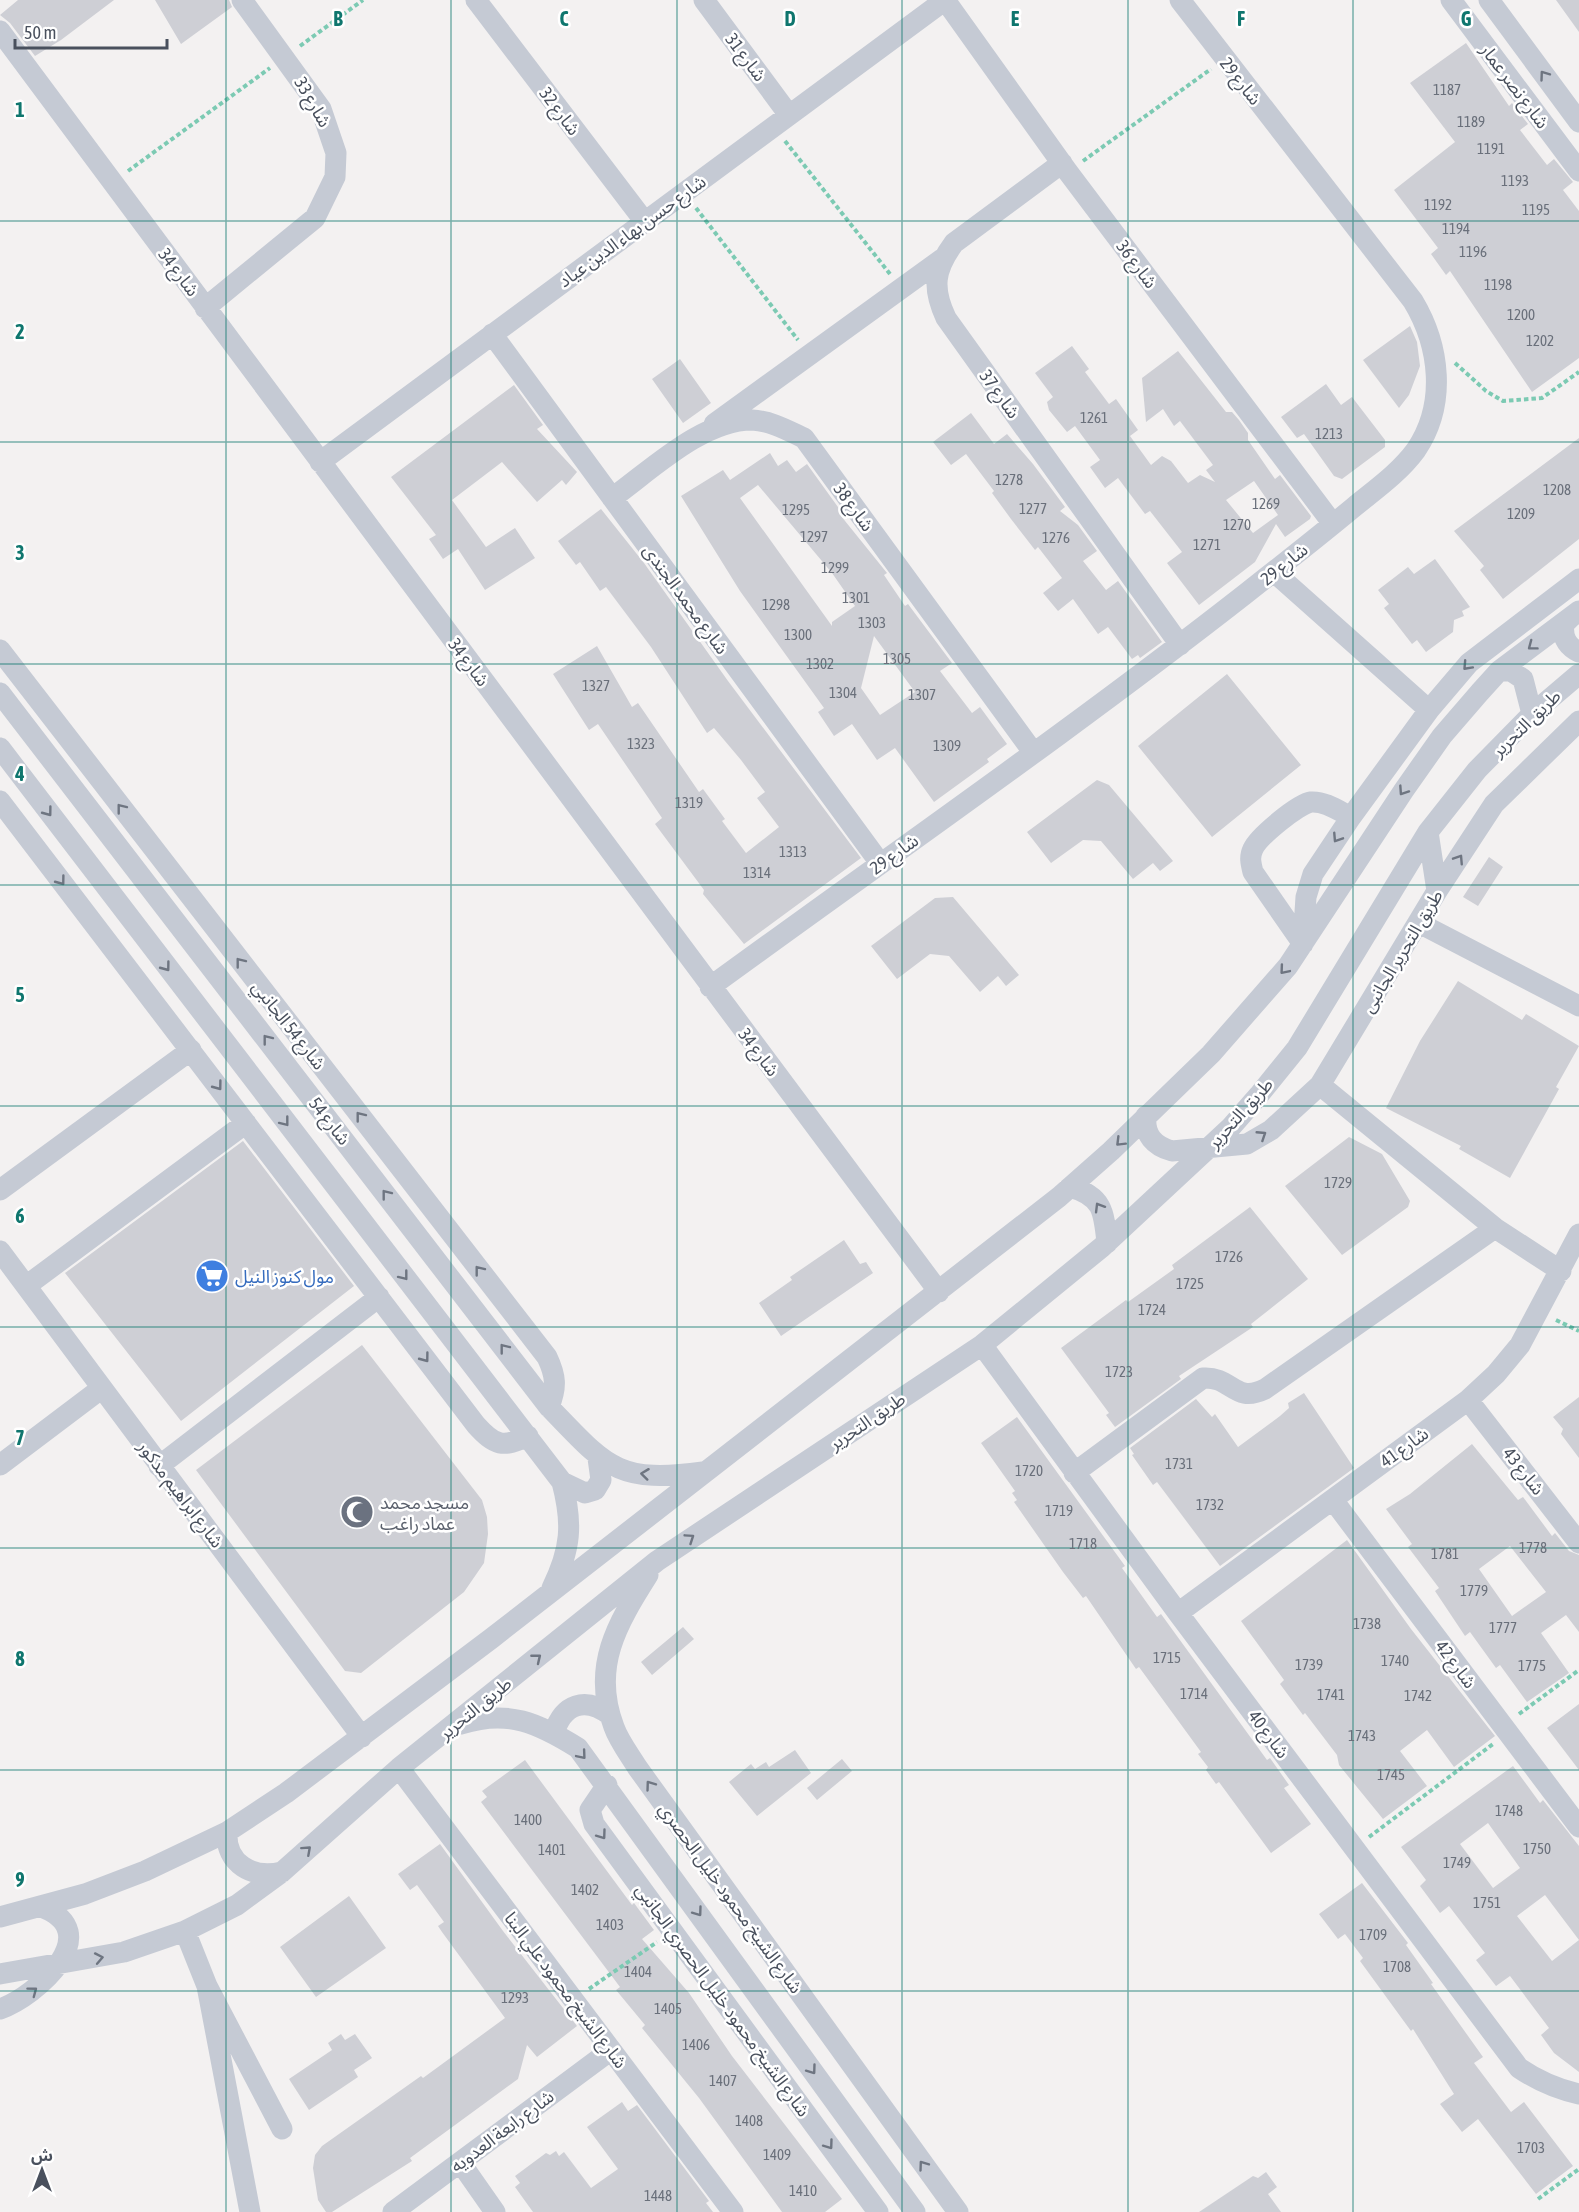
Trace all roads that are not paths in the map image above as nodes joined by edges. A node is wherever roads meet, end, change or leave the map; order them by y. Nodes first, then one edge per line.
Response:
1 (242, 0) edge
2 (476, 0) edge
3 (704, 0) edge
4 (945, 0) edge
5 (1180, 0) edge
6 (1451, 0) edge
7 (1489, 0) edge
8 (0, 31) edge
9 (781, 120) junction
10 (1579, 122) edge
11 (1575, 158) edge
12 (1065, 168) junction
13 (645, 222) junction
14 (942, 260) junction
15 (206, 308) junction
16 (492, 334) junction
17 (699, 435) junction
18 (320, 462) junction
19 (612, 498) junction
20 (1333, 524) junction
21 (1274, 572) junction
22 (1579, 579) edge
23 (1574, 614) edge
24 (1180, 645) junction
25 (0, 650) edge
26 (1579, 652) edge
27 (1499, 671) junction
28 (1579, 674) edge
29 (0, 693) edge
30 (1429, 710) junction
31 (1532, 714) junction
32 (1579, 721) edge
33 (0, 748) edge
34 (1033, 752) junction
35 (0, 801) edge
36 (1351, 817) junction
37 (1428, 832) junction
38 (880, 863) junction
39 (1437, 891) junction
40 (1419, 923) junction
41 (1303, 944) junction
42 (710, 987) junction
43 (194, 1003) junction
44 (1579, 1006) edge
45 (169, 1023) junction
46 (191, 1050) junction
47 (1320, 1085) junction
48 (1146, 1116) junction
49 (246, 1124) junction
50 (1207, 1150) junction
51 (1070, 1187) junction
52 (0, 1191) edge
53 (365, 1227) junction
54 (1495, 1228) junction
55 (1579, 1234) edge
56 (1107, 1243) junction
57 (339, 1247) junction
58 (0, 1251) edge
59 (1560, 1271) junction
60 (26, 1286) junction
61 (939, 1292) junction
62 (379, 1297) junction
63 (982, 1345) junction
64 (102, 1388) junction
65 (1468, 1400) junction
66 (549, 1407) junction
67 (528, 1436) junction
68 (598, 1458) junction
69 (0, 1466) edge
70 (159, 1466) junction
71 (703, 1472) junction
72 (1074, 1473) junction
73 (562, 1482) junction
74 (1333, 1500) junction
75 (1579, 1543) edge
76 (657, 1560) junction
77 (551, 1592) junction
78 (1178, 1613) junction
79 (610, 1715) junction
80 (452, 1727) junction
81 (554, 1733) junction
82 (362, 1737) junction
83 (399, 1768) junction
84 (607, 1785) junction
85 (1579, 1827) edge
86 (227, 1832) junction
87 (282, 1872) junction
88 (41, 1907) junction
89 (0, 1917) edge
90 (185, 1931) junction
91 (59, 1965) junction
92 (0, 1974) edge
93 (207, 1986) junction
94 (0, 2009) edge
95 (611, 2050) junction
96 (1579, 2094) edge
97 (282, 2129) dead end
98 (460, 2162) junction
99 (250, 2212) edge
100 (393, 2212) edge
101 (495, 2212) edge
102 (733, 2212) edge
103 (878, 2212) edge
104 (915, 2212) edge
105 (958, 2212) edge

1 - 15 street, شارع 33
2 - 13 street, شارع 32
3 - 9 street, شارع 31
4 - 9 street, شارع حسن بهاء الدين عياد
4 - 12 street, شارع 36
5 - 20 street, شارع 29
6 - 11 street, شارع نصر عمار
10 -> 7 street, شارع نصر عمار
8 - 15 street, شارع 34
9 - 13 street, شارع حسن بهاء الدين عياد
12 - 14 street
12 - 20 street, شارع 36
13 - 16 street, شارع حسن بهاء الدين عياد
14 - 17 street
14 - 24 street, شارع 37
15 - 18 street, شارع 34
16 - 18 street, شارع حسن بهاء الدين عياد
16 - 19 street, شارع محمد الجندى
17 - 19 street, شارع 38
17 - 34 street, شارع 38
18 - 42 street, شارع 34
19 - 38 street, شارع محمد الجندى
20 - 21 street, شارع 29
21 - 24 street, شارع 29
21 - 30 street
22 -> 30 street
23 - 26 street
23 -> 27 street
24 - 34 street, شارع 29
66 -> 25 street, شارع 54 الجانبي
27 - 31 street
27 -> 41 street
28 - 31 street, طريق التحرير
66 -> 29 street, شارع 54
30 - 36 street
31 - 37 street, طريق التحرير
39 -> 32 street, طريق التحرير الجانبى
33 -> 43 street, شارع 54
34 - 38 street, شارع 29
35 -> 45 street
36 -> 41 street
36 - 41 street
37 - 39 street
37 - 50 street, طريق التحرير
38 - 42 street, شارع 29
39 - 40 street, طريق التحرير الجانبى
40 - 44 street
40 - 47 street, طريق التحرير الجانبى
41 -> 48 street
42 - 61 street, شارع 34
43 - 45 street
43 -> 53 street, شارع 54
45 - 46 street
46 -> 49 street
46 - 52 street
50 -> 47 street, طريق التحرير الجانبى
47 - 54 street
48 - 50 street, طريق التحرير الجانبى
48 -> 51 street
49 - 57 street
49 - 60 street
50 - 56 street, طريق التحرير
56 -> 51 street
51 - 61 street
53 - 57 street
53 -> 67 street, شارع 54
54 - 59 street
54 - 72 street
55 - 59 street, شارع 41
56 - 63 street, طريق التحرير
57 - 62 street
58 - 60 street, شارع ابراهيم مدكور
59 - 65 street, شارع 41
60 - 64 street, شارع ابراهيم مدكور
61 - 71 street
62 -> 67 street
62 - 70 street
63 - 72 street, شارع 40
76 -> 63 street, طريق التحرير
64 - 69 street
64 - 70 street, شارع ابراهيم مدكور
65 - 74 street, شارع 41
65 - 75 street, شارع 43
66 - 68 street, شارع 54
67 - 73 street, شارع 54
71 -> 68 street, شارع 54
68 - 73 street
70 - 82 street, شارع ابراهيم مدكور
71 - 77 street
72 - 78 street, شارع 40
73 - 77 street, شارع 54
74 - 78 street, شارع 41
74 - 85 street, شارع 42
76 - 79 street, شارع الشيخ محمود خليل الحصري
80 -> 76 street, طريق التحرير
77 - 82 street
78 - 96 street, شارع 40
79 - 81 street
105 -> 79 street, شارع الشيخ محمود خليل الحصري
80 - 81 street, شارع الشيخ محمود خليل الحصري
80 - 83 street, طريق التحرير
81 -> 84 street, شارع الشيخ محمود خليل الحصري
82 - 86 street
87 -> 83 street, طريق التحرير
83 - 95 street, شارع الشيخ محمود علي البنا
84 -> 103 street, شارع الشيخ محمود خليل الحصري الجانبي
84 -> 104 street, شارع الشيخ محمود خليل الحصري
86 - 87 street
86 - 88 street
87 - 90 street, طريق التحرير
88 - 89 street
88 - 91 street
91 -> 90 street, طريق التحرير
90 - 93 street
91 - 92 street, طريق التحرير
94 -> 91 street
93 - 97 street
93 - 99 street
95 - 98 street, شارع رابعة العدويه
95 - 102 street, شارع الشيخ محمود علي البنا
98 - 100 street, شارع رابعة العدويه
98 - 101 street

